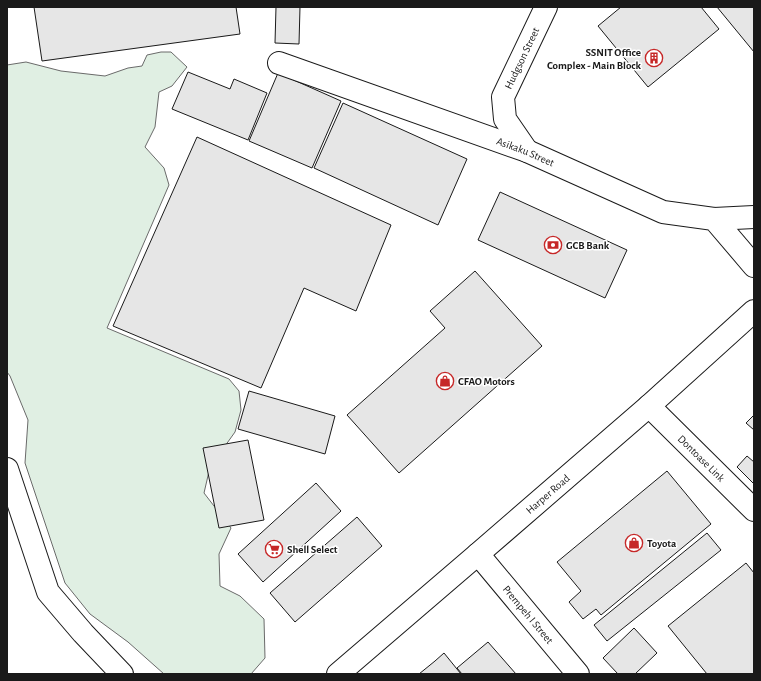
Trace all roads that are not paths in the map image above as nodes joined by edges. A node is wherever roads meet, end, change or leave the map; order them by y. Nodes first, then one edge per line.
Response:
1 (546, 7) edge
2 (279, 63) dead end
3 (527, 151) junction
4 (754, 217) edge
5 (714, 219) junction
6 (754, 266) edge
7 (754, 311) edge
8 (650, 406) junction
9 (7, 469) edge
10 (754, 510) edge
11 (478, 554) junction
12 (122, 674) edge
13 (338, 674) edge
14 (578, 674) edge

1 - 3 street, Hudgson Street
2 - 3 street, Asikaku Street
3 - 5 street, Asikaku Street
4 - 5 street, Asikaku Street
5 - 6 street
7 - 8 street, Harper Road
8 - 10 street, Dontoase Link
8 - 11 street, Harper Road
9 - 12 street
11 - 13 street, Harper Road
11 - 14 street, Prempeh I Street

